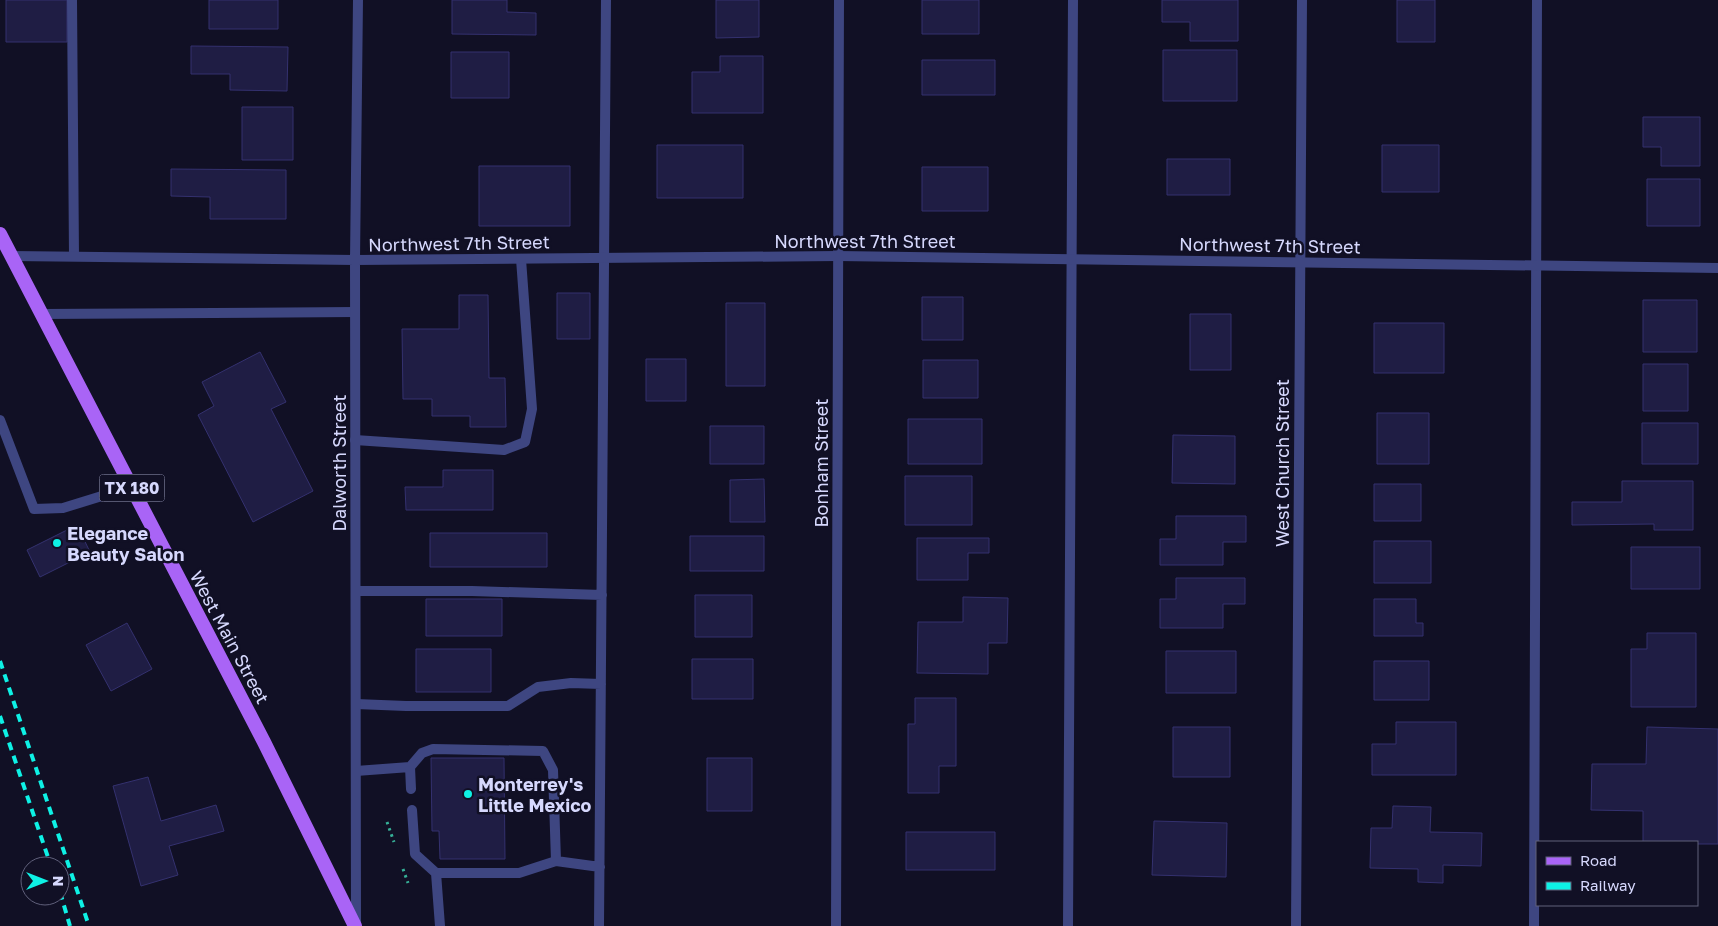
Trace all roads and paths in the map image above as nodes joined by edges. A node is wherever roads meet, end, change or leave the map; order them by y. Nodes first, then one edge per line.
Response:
1 (72, 0) edge
2 (358, 0) edge
3 (606, 0) edge
4 (840, 0) edge
5 (1073, 0) edge
6 (1302, 0) edge
7 (1537, 0) edge
8 (0, 234) edge
9 (11, 256) junction
10 (74, 256) junction
11 (838, 256) junction
12 (605, 258) junction
13 (521, 259) junction
14 (1072, 259) junction
15 (355, 260) junction
16 (1299, 262) junction
17 (1536, 265) junction
18 (1718, 268) edge
19 (355, 312) junction
20 (41, 314) junction
21 (0, 420) edge
22 (355, 440) junction
23 (131, 487) junction
24 (356, 591) junction
25 (602, 595) junction
26 (601, 684) junction
27 (356, 704) junction
28 (410, 767) junction
29 (356, 771) junction
30 (411, 789) dead end
31 (412, 810) dead end
32 (556, 861) junction
33 (600, 867) junction
34 (436, 873) junction
35 (356, 926) edge
36 (440, 926) edge
37 (599, 926) edge
38 (836, 926) edge
39 (1068, 926) edge
40 (1296, 926) edge
41 (1534, 926) edge

1 - 10 street
2 - 15 street, Dalworth Street
3 - 12 street
4 - 11 street, Bonham Street
5 - 14 street
6 - 16 street, West Church Street
7 - 17 street
8 - 9 main road, West Main Street / TX 180
9 - 10 street, Northwest 7th Street
9 - 20 main road, West Main Street / TX 180
10 - 15 street, Northwest 7th Street
11 - 12 street, Northwest 7th Street
11 - 14 street, Northwest 7th Street
11 - 38 street, Bonham Street
12 - 13 street, Northwest 7th Street
12 - 25 street
13 - 15 street, Northwest 7th Street
13 - 22 street
14 - 16 street, Northwest 7th Street
14 - 39 street
15 - 19 street, Dalworth Street
16 - 17 street, Northwest 7th Street
16 - 40 street, West Church Street
17 - 18 street, Northwest 7th Street
17 - 41 street
19 - 20 street
19 - 22 street, Dalworth Street
20 - 23 main road, West Main Street / TX 180
21 - 23 street
22 - 24 street, Dalworth Street
23 - 35 main road, West Main Street / TX 180
24 - 25 street
24 - 27 street, Dalworth Street
25 - 26 street
26 - 27 street
26 - 33 street
27 - 29 street, Dalworth Street
28 - 29 street
28 - 30 street
28 - 32 street
29 - 35 street, Dalworth Street
31 - 34 street
32 - 33 street
32 - 34 street
33 - 37 street
34 - 36 street

